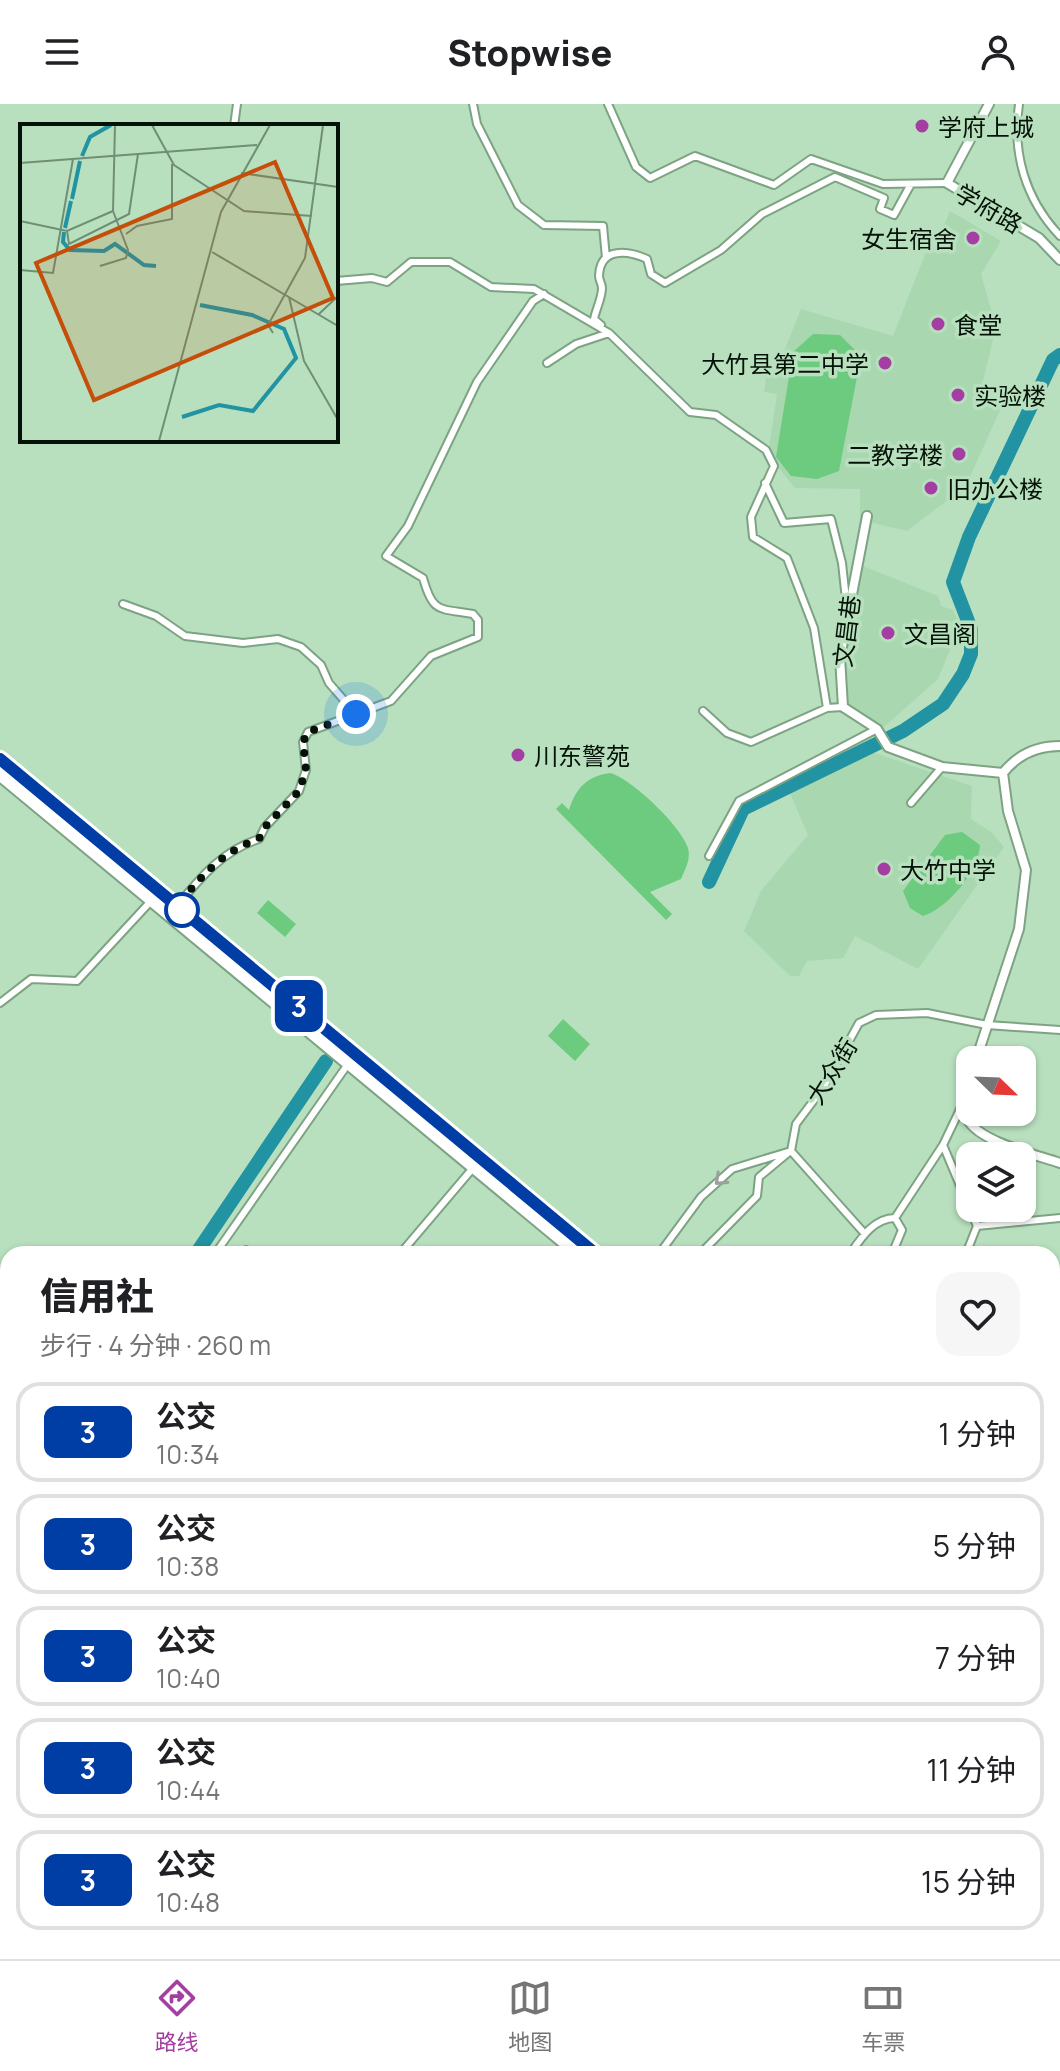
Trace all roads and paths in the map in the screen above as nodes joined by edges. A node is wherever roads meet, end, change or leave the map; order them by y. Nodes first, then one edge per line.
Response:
1 (237, 104) edge
2 (473, 104) edge
3 (608, 104) edge
4 (989, 104) edge
5 (1019, 104) edge
6 (234, 124) edge
7 (947, 183) junction
8 (911, 184) junction
9 (1060, 236) edge
10 (606, 258) junction
11 (1060, 260) edge
12 (338, 281) edge
13 (544, 294) junction
14 (609, 333) junction
15 (547, 363) dead end
16 (765, 483) junction
17 (867, 516) dead end
18 (123, 604) dead end
19 (847, 609) junction
20 (843, 707) junction
21 (827, 708) junction
22 (703, 711) dead end
23 (356, 714) junction
24 (877, 729) junction
25 (1060, 746) edge
26 (0, 759) edge
27 (942, 767) junction
28 (1003, 773) junction
29 (0, 775) edge
30 (911, 803) dead end
31 (709, 856) dead end
32 (151, 901) junction
33 (177, 906) junction
34 (169, 916) junction
35 (0, 1003) edge
36 (987, 1025) junction
37 (1060, 1030) edge
38 (980, 1046) edge
39 (348, 1064) junction
40 (956, 1118) edge
41 (975, 1126) edge
42 (943, 1145) junction
43 (791, 1151) junction
44 (1060, 1163) edge
45 (473, 1168) junction
46 (895, 1218) junction
47 (1060, 1218) edge
48 (977, 1226) junction
49 (865, 1234) junction
50 (221, 1246) edge
51 (407, 1246) edge
52 (568, 1246) edge
53 (586, 1246) edge
54 (665, 1246) edge
55 (708, 1246) edge
56 (856, 1246) edge
57 (895, 1246) edge
58 (969, 1246) edge

1 - 6 street
2 - 10 street
3 - 8 street
4 - 7 street, 学府路
5 - 9 street
7 - 8 street
7 - 11 street, 学府路
8 - 10 street
10 - 14 street
12 - 13 street
13 - 14 street
13 - 23 street
14 - 15 street
14 - 16 street
16 - 19 street
16 - 21 street
17 - 19 street, 文昌巷
18 - 23 street
19 - 20 street, 文昌巷
20 - 21 street
20 - 24 street
21 - 22 street
23 - 33 street
24 - 27 street
24 - 31 street
25 - 28 street
26 - 33 highway
27 - 28 street
27 - 30 street
28 - 36 street
29 - 32 highway
32 - 34 highway
32 - 35 street
33 - 34 street
33 - 53 highway
34 - 39 highway
36 - 37 street, 大众街
36 - 38 street
36 - 43 street, 大众街
39 - 45 highway
39 - 50 street
40 - 42 street
41 - 44 street
42 - 46 street
42 - 48 street
43 - 49 street
43 -> 54 street
43 - 55 street
45 - 51 street
45 - 52 highway
46 - 49 street
46 - 57 street
47 - 48 street
48 - 58 street
49 - 56 street

